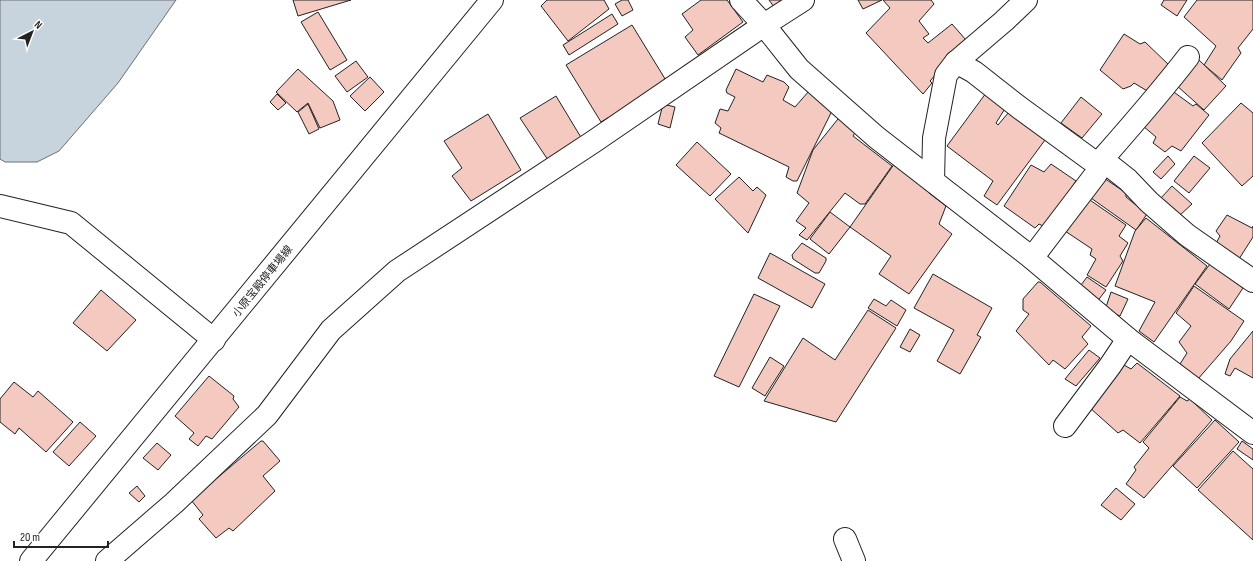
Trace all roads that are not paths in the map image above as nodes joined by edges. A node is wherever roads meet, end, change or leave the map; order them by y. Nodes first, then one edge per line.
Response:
1 (492, 0) edge
2 (742, 0) edge
3 (803, 0) edge
4 (1026, 0) edge
5 (764, 25) junction
6 (1188, 57) dead end
7 (956, 62) junction
8 (1102, 163) junction
9 (933, 181) junction
10 (0, 206) edge
11 (1032, 258) junction
12 (1253, 281) edge
13 (1128, 339) junction
14 (214, 340) junction
15 (1065, 426) dead end
16 (1253, 433) edge
17 (845, 539) dead end
18 (31, 561) edge
19 (107, 561) edge
20 (854, 561) edge

1 - 14 street, 小原宝殿停車場線
2 - 5 street
3 - 5 street
4 - 7 street
5 - 9 street
5 - 19 street
6 - 8 street
7 - 8 street
7 - 9 street
8 - 11 street
8 - 12 street
9 - 11 street
10 - 14 street
11 - 13 street
13 - 15 street
13 - 16 street
14 - 18 street, 小原宝殿停車場線
17 - 20 street

